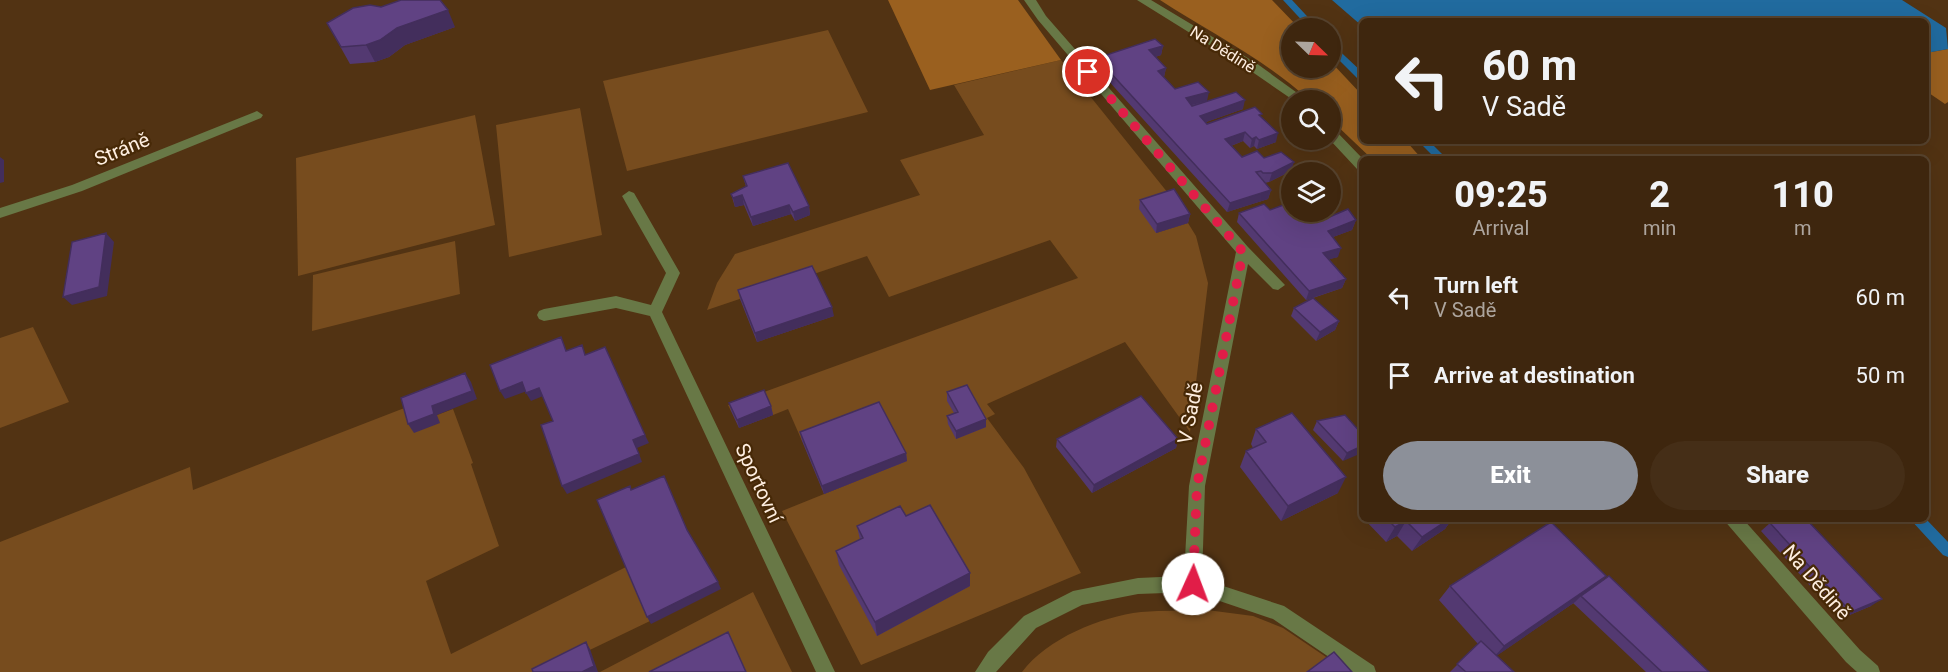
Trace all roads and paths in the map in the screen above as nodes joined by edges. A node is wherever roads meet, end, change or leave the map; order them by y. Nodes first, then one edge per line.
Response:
1 (1030, 0) edge
2 (1143, 0) edge
3 (1287, 90) edge
4 (257, 116) dead end
5 (1341, 144) edge
6 (1359, 163) edge
7 (629, 196) dead end
8 (0, 213) edge
9 (1243, 252) junction
10 (1278, 285) dead end
11 (655, 312) junction
12 (544, 315) dead end
13 (1735, 522) edge
14 (1193, 584) junction
15 (826, 672) edge
16 (984, 672) edge
17 (1367, 672) edge
18 (1871, 672) edge

1 - 9 street
2 - 3 street, Na Dědině
4 - 8 street, Stráně
5 - 6 street
7 - 11 street
9 - 10 street
9 - 14 street, V Sadě
11 - 12 street
11 - 15 street, Sportovní
13 - 18 street, Na Dědině
14 - 16 street
14 - 17 street

